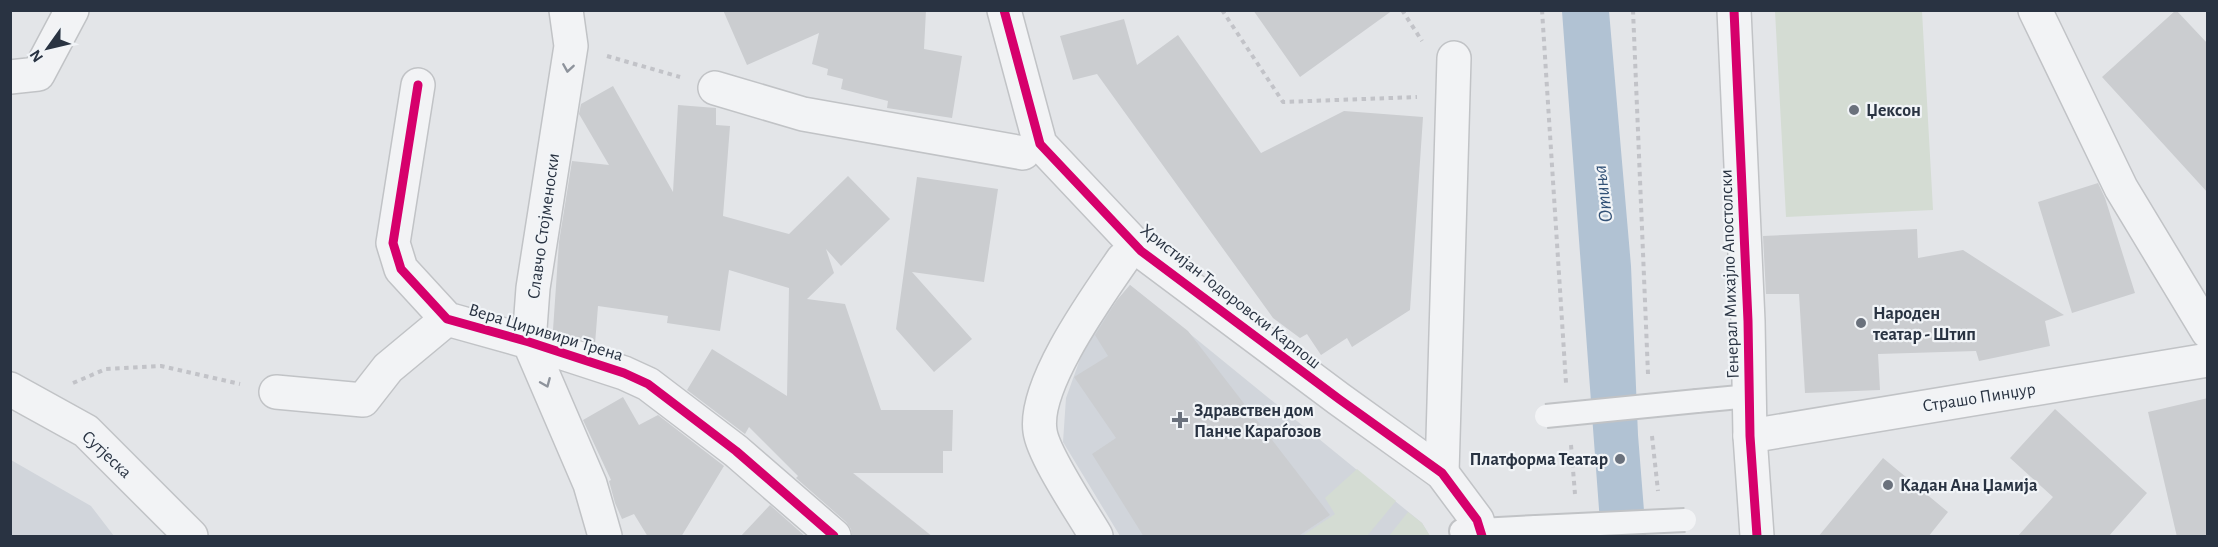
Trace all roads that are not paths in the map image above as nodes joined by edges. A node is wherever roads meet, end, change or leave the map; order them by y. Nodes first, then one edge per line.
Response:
1 (72, 10) edge
2 (566, 10) edge
3 (986, 10) edge
4 (1004, 10) edge
5 (1734, 10) edge
6 (2035, 10) edge
7 (1454, 58) dead end
8 (10, 77) edge
9 (417, 85) dead end
10 (715, 88) road end
11 (1023, 153) junction
12 (1123, 259) junction
13 (447, 319) junction
14 (2208, 332) edge
15 (529, 342) junction
16 (2208, 360) edge
17 (276, 392) road end
18 (21, 395) edge
19 (1750, 396) junction
20 (1546, 416) dead end
21 (1750, 436) junction
22 (1435, 481) junction
23 (1685, 520) dead end
24 (1472, 534) edge
25 (191, 537) edge
26 (605, 537) edge
27 (834, 537) edge
28 (1096, 537) edge
29 (1757, 537) edge

1 - 8 street
2 -> 15 street, Славчо Стојменоски
3 - 11 street, Христијан Тодоровски Карпош
4 - 22 street, Христијан Тодоровски Карпош
5 - 19 street, Генерал Михајло Апостолски
6 - 14 street
7 - 22 street
9 - 13 street, Вера Циривири Трена
10 - 11 street
11 - 12 street, Христијан Тодоровски Карпош
12 - 22 street, Христијан Тодоровски Карпош
12 - 28 street
13 - 15 street, Вера Циривири Трена
13 - 17 street
15 -> 26 street, Славчо Стојменоски
15 - 27 street, Вера Циривири Трена
16 - 21 street, Страшо Пинџур
18 - 25 street, Сутјеска
19 - 20 lane, bridge
19 - 21 street, Генерал Михајло Апостолски
21 - 29 street, Генерал Михајло Апостолски
22 - 24 street
23 - 24 lane, bridge

